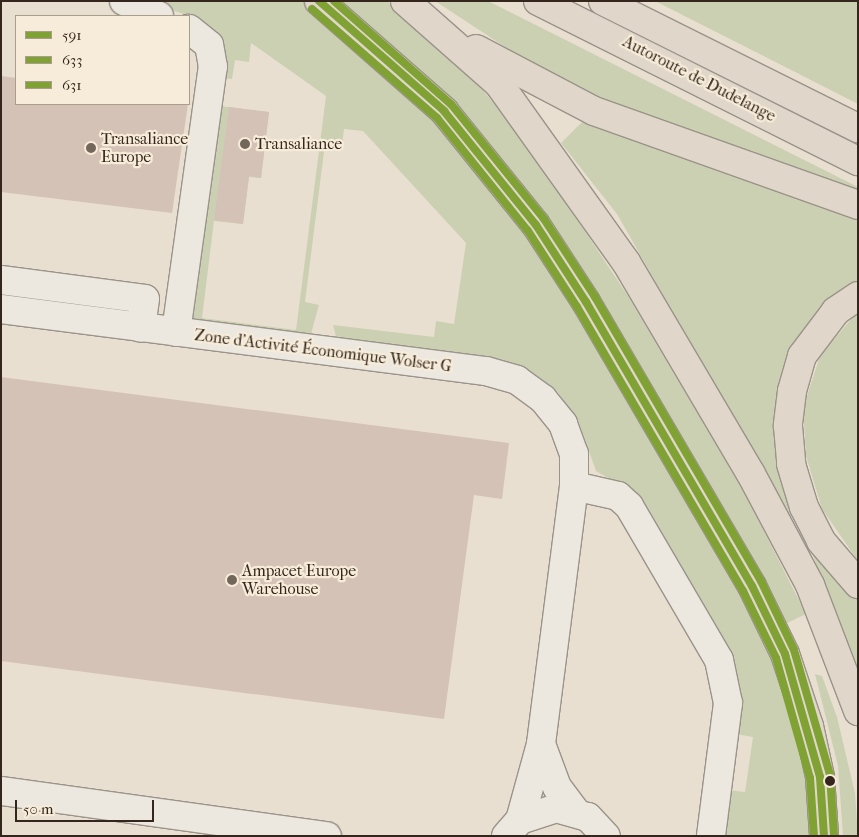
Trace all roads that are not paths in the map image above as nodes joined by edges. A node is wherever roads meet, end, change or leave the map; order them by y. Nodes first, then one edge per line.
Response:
1 (124, 1) edge
2 (319, 1) edge
3 (405, 1) edge
4 (538, 1) edge
5 (603, 1) edge
6 (157, 15) edge
7 (191, 30) edge
8 (443, 32) junction
9 (858, 128) edge
10 (858, 161) edge
11 (858, 205) edge
12 (1, 280) edge
13 (858, 296) edge
14 (1, 309) edge
15 (141, 328) junction
16 (176, 332) junction
17 (574, 486) junction
18 (858, 584) edge
19 (858, 711) edge
20 (541, 744) junction
21 (1, 791) edge
22 (575, 811) junction
23 (513, 828) edge
24 (606, 833) edge
25 (327, 836) edge
26 (711, 836) edge
27 (824, 836) edge

1 - 6 lane
2 - 27 main road
3 - 8 main road
4 - 10 main road, Autoroute de Dudelange
5 - 9 main road, Autoroute de Dudelange
7 - 16 lane
8 - 11 main road
8 - 19 main road
12 - 15 lane
13 - 18 main road
14 - 15 lane, Zone d'Activité Économique Wolser G
15 - 16 lane, Zone d'Activité Économique Wolser G
16 - 17 lane, Zone d'Activité Économique Wolser G
17 - 20 lane, Zone d'Activité Économique Wolser G
17 - 26 lane
20 - 22 lane, Zone d'Activité Économique Wolser G
20 - 23 lane, Zone d'Activité Économique Wolser G
21 - 25 lane
22 - 23 lane, Zone d'Activité Économique Wolser G
22 - 24 lane, Zone d'Activité Économique Wolser G

